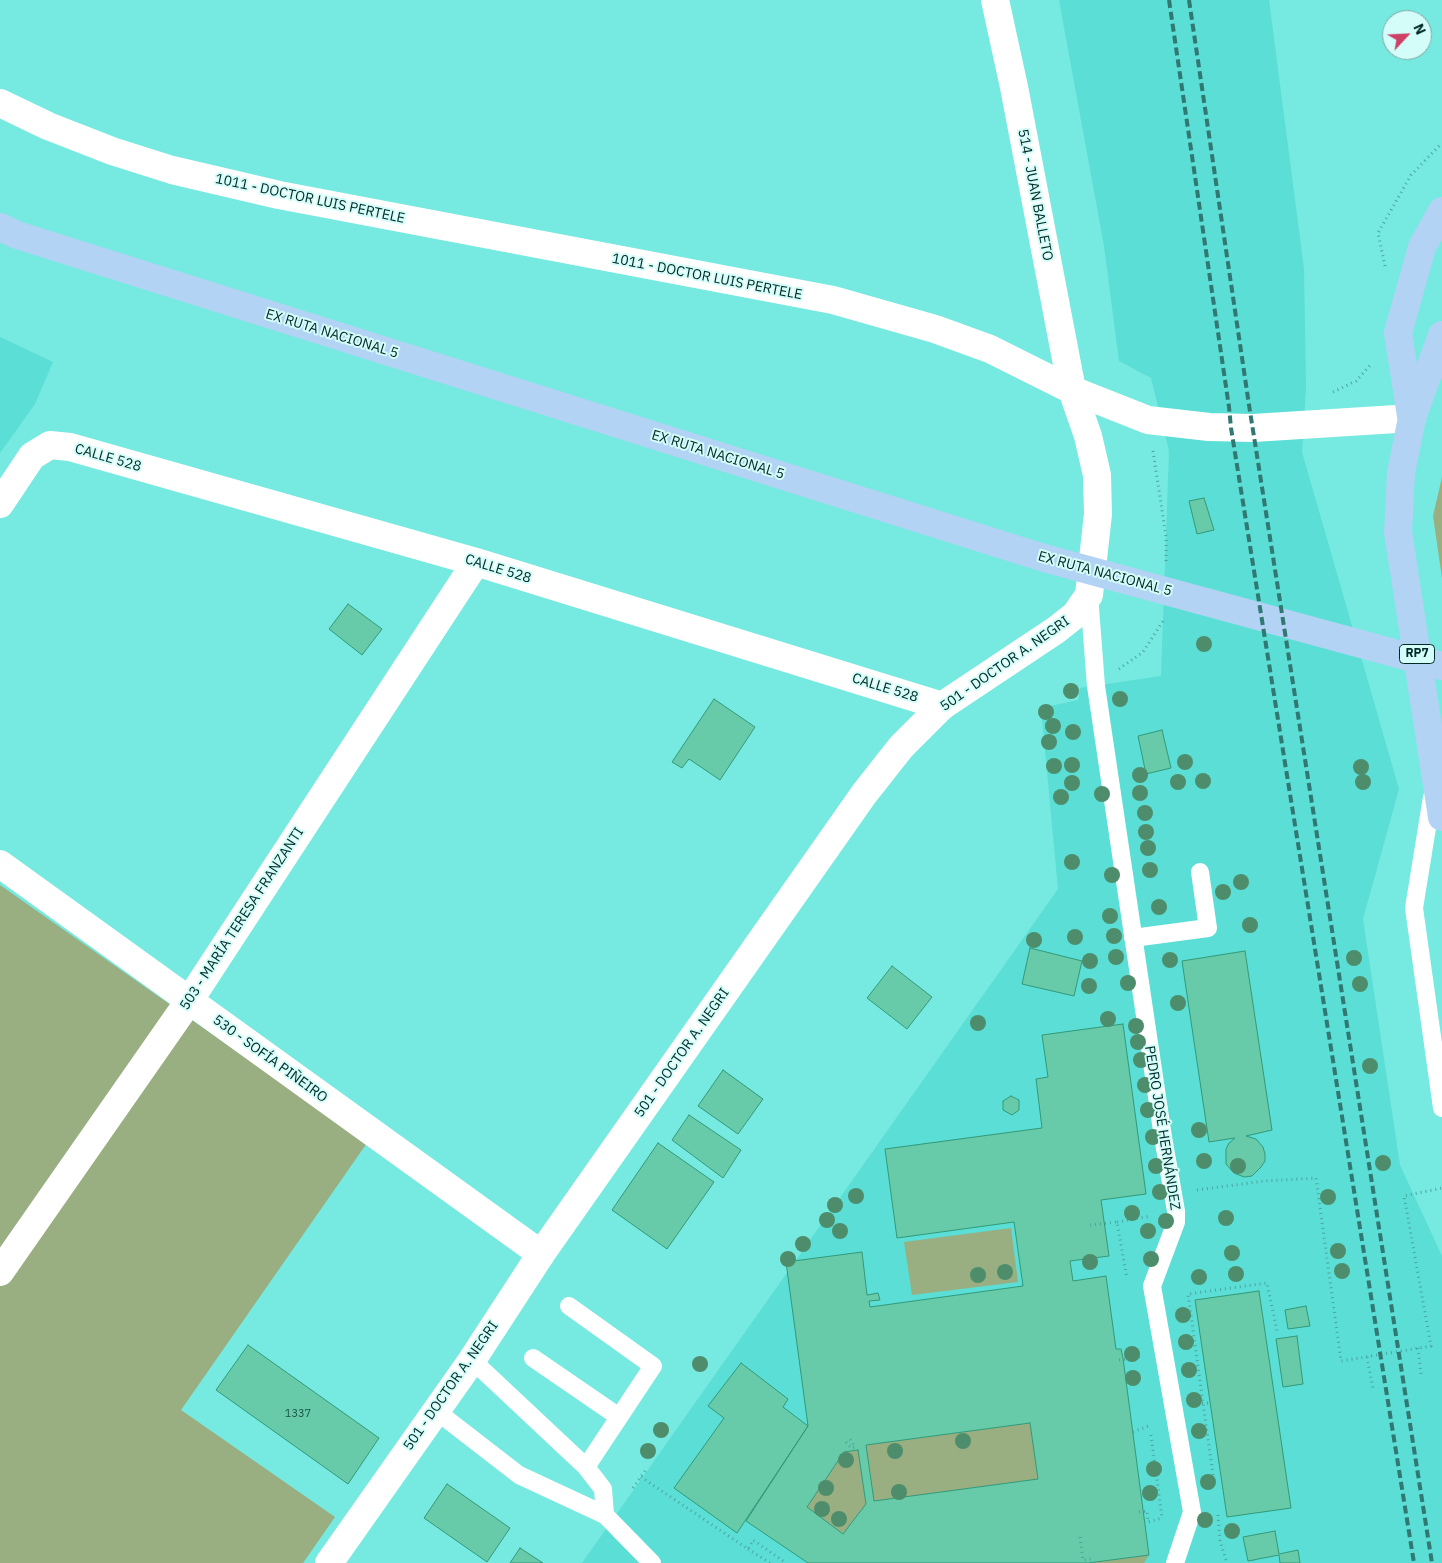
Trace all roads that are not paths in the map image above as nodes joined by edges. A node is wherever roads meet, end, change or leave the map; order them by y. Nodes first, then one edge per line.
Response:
1 (995, 0) edge
2 (0, 103) edge
3 (1442, 211) edge
4 (0, 227) edge
5 (1442, 335) edge
6 (1442, 381) edge
7 (1072, 390) junction
8 (1412, 418) junction
9 (0, 504) edge
10 (476, 562) junction
11 (1090, 596) junction
12 (1442, 666) edge
13 (942, 706) junction
14 (1439, 782) edge
15 (1442, 817) edge
16 (0, 864) edge
17 (1200, 872) dead end
18 (1134, 938) junction
19 (189, 1001) junction
20 (1442, 1108) edge
21 (541, 1254) junction
22 (0, 1272) edge
23 (569, 1306) dead end
24 (533, 1358) dead end
25 (472, 1360) junction
26 (435, 1410) junction
27 (619, 1417) junction
28 (586, 1467) junction
29 (605, 1515) junction
30 (329, 1563) edge
31 (652, 1563) edge
32 (1175, 1563) edge

1 - 7 street, 514 - JUAN BALLETO
2 - 7 street, 1011 - DOCTOR LUIS PERTELE
3 - 8 main road
4 - 12 main road, EX RUTA NACIONAL 5
5 - 8 main road, RP7
6 - 8 main road, RP7
7 - 8 street, 1011 - DOCTOR LUIS PERTELE
7 - 11 street, 514 - JUAN BALLETO
8 - 14 main road, RP7
9 - 10 street, CALLE 528
10 - 13 street, CALLE 528
10 - 19 street, 503 - MARÍA TERESA FRANZANTI
11 - 13 street, 501 - DOCTOR A. NEGRI
11 - 18 lane, PEDRO JOSÉ HERNÁNDEZ
13 - 21 street, 501 - DOCTOR A. NEGRI
14 - 15 main road, RP7
14 - 20 lane
16 - 19 street, 530 - SOFÍA PIÑEIRO
17 - 18 lane
18 - 32 lane, PEDRO JOSÉ HERNÁNDEZ
19 - 21 street, 530 - SOFÍA PIÑEIRO
19 - 22 street, 503 - MARÍA TERESA FRANZANTI
21 - 25 street, 501 - DOCTOR A. NEGRI
23 - 27 lane
24 - 27 lane
25 - 26 street, 501 - DOCTOR A. NEGRI
25 - 28 lane
26 - 29 lane
26 - 30 street, 501 - DOCTOR A. NEGRI
27 - 28 lane
28 - 29 lane
29 - 31 lane

